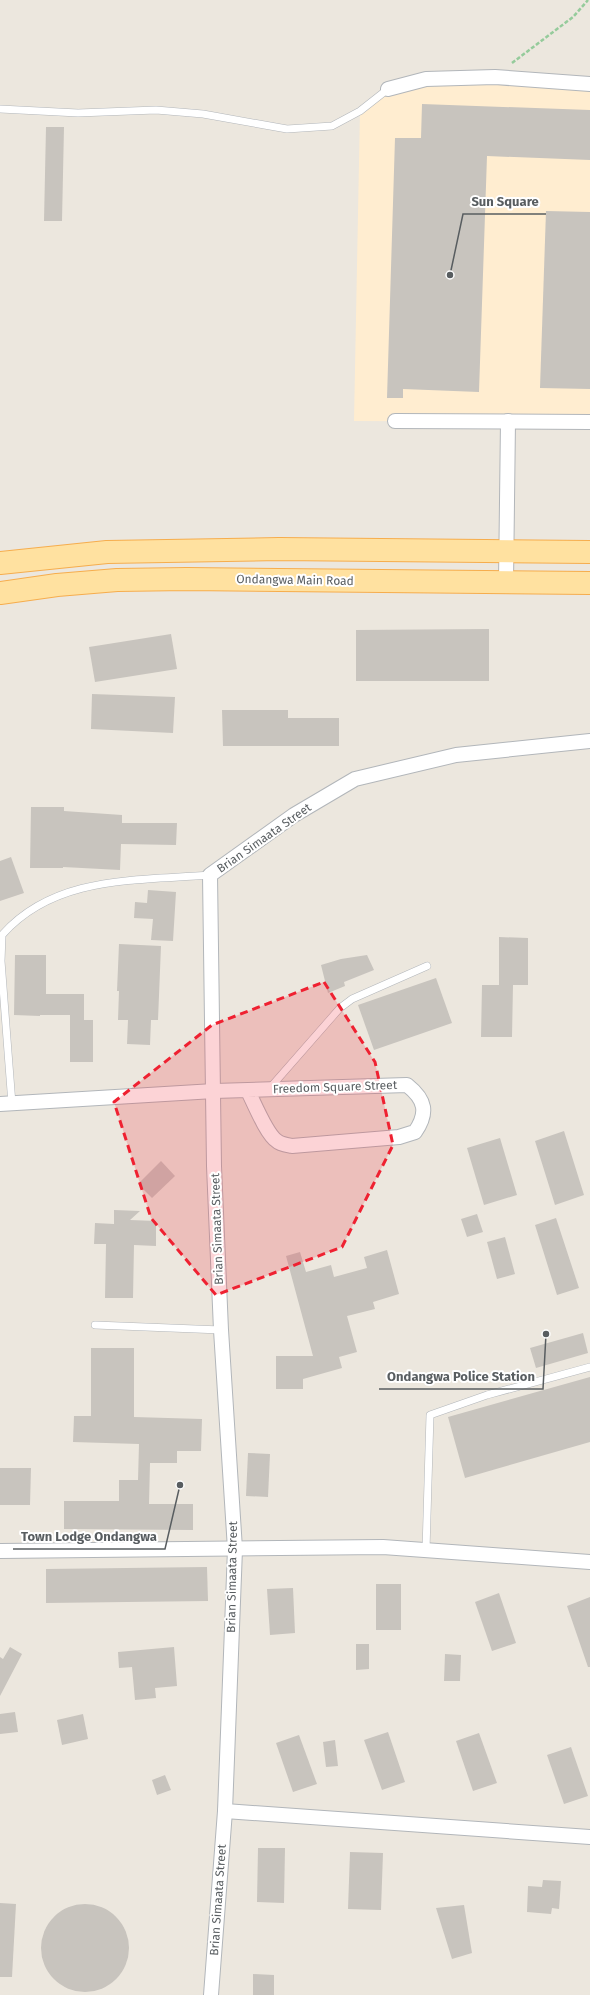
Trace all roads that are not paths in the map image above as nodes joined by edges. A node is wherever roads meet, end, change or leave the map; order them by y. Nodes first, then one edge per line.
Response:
1 (590, 84) edge
2 (388, 89) joint
3 (0, 109) edge
4 (395, 421) dead end
5 (508, 421) junction
6 (590, 422) edge
7 (506, 550) junction
8 (590, 552) edge
9 (0, 564) edge
10 (506, 582) junction
11 (590, 583) edge
12 (0, 593) edge
13 (590, 741) edge
14 (210, 875) junction
15 (427, 966) dead end
16 (269, 1089) junction
17 (214, 1091) junction
18 (248, 1091) junction
19 (6, 1104) edge
20 (95, 1325) dead end
21 (221, 1330) junction
22 (590, 1367) edge
23 (235, 1549) junction
24 (426, 1550) junction
25 (0, 1551) edge
26 (590, 1562) edge
27 (225, 1810) junction
28 (590, 1837) edge
29 (211, 1995) edge

1 - 2 street
2 - 3 lane
4 - 5 street
5 - 6 street
5 - 7 street
7 - 8 main road
7 - 9 main road
7 - 10 street
10 - 11 main road, Ondangwa Main Road
10 - 12 main road, Ondangwa Main Road
13 - 14 street, Brian Simaata Street
14 - 17 street, Brian Simaata Street
14 - 19 lane
15 - 16 lane
16 - 18 street, Freedom Square Street
16 - 18 street, Freedom Square Street
17 - 18 street, Freedom Square Street
17 - 19 street, Freedom Square Street
17 - 21 street, Brian Simaata Street
20 - 21 lane
21 - 23 street, Brian Simaata Street
22 - 24 lane
23 - 24 street
23 - 25 street
23 - 27 street, Brian Simaata Street
24 - 26 street
27 - 28 street
27 - 29 street, Brian Simaata Street

